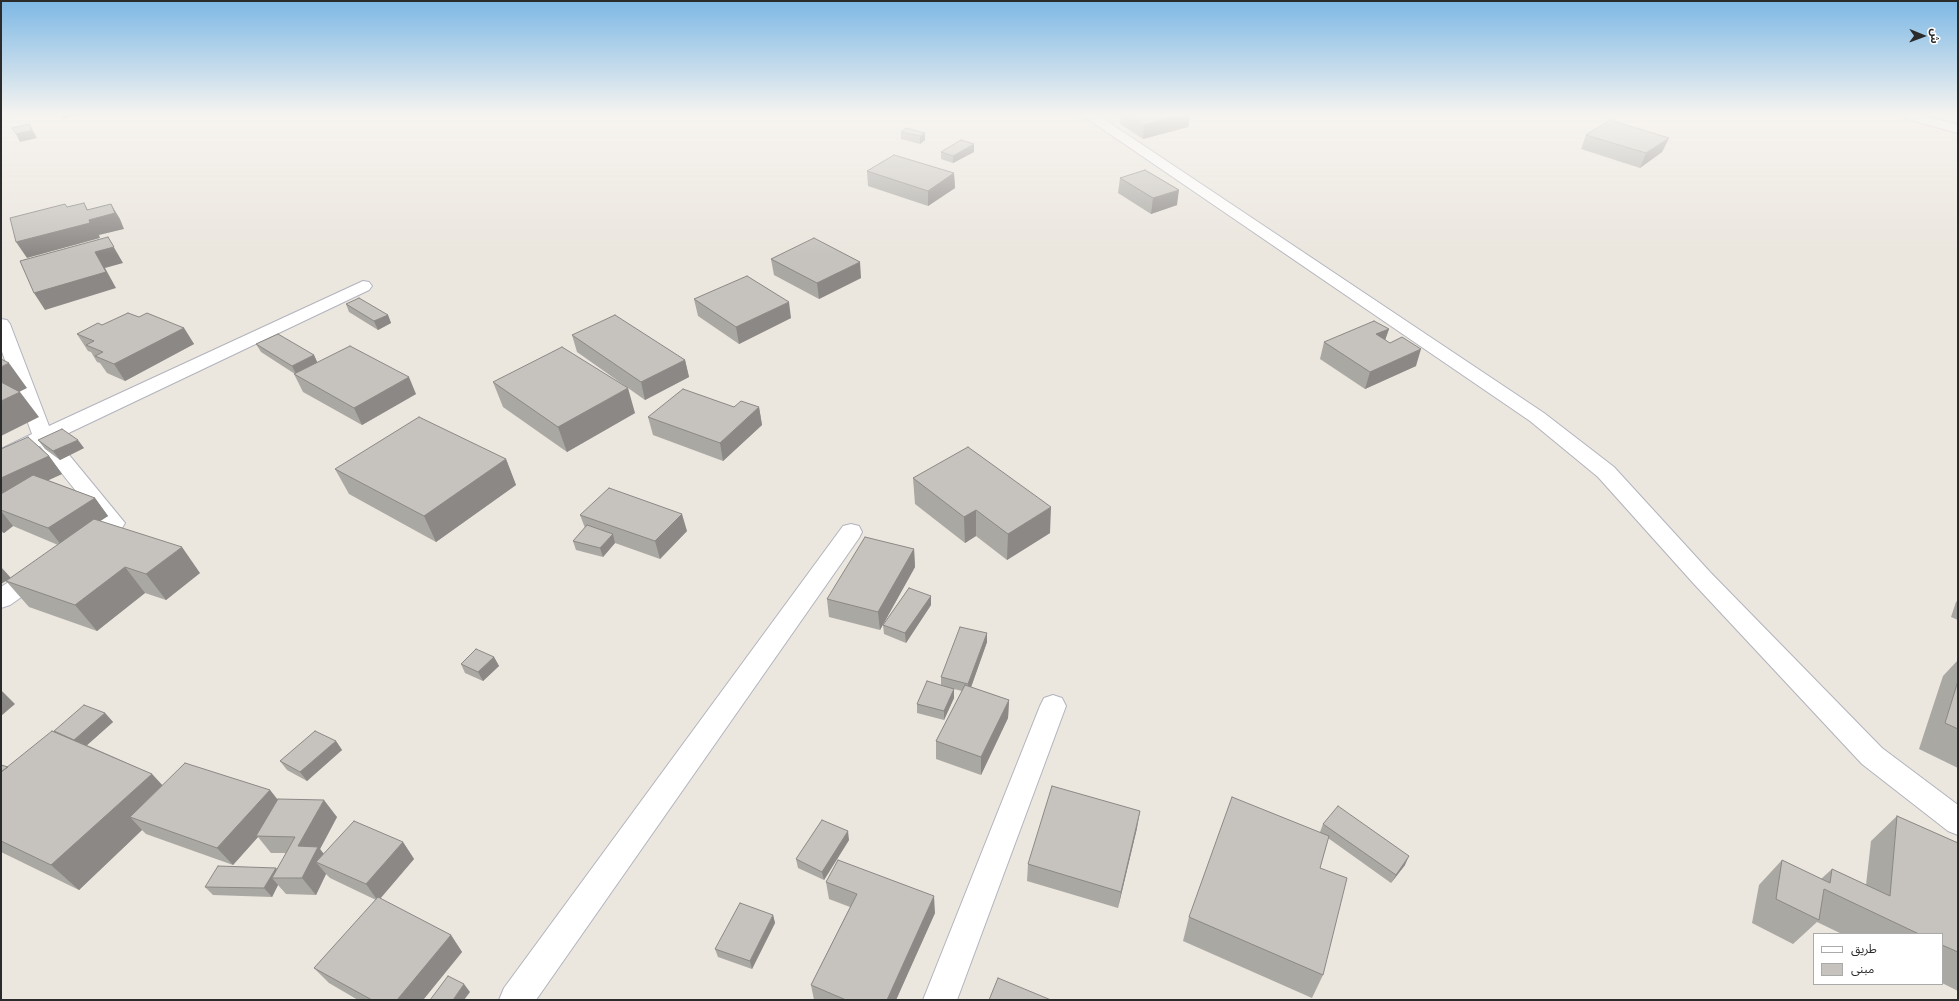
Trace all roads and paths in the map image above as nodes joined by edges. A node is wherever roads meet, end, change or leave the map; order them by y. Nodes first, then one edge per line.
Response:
1 (1158, 162) edge
2 (363, 286) dead end
3 (1, 324) edge
4 (43, 436) junction
5 (1, 457) edge
6 (851, 532) dead end
7 (1, 599) edge
8 (1053, 706) dead end
9 (1958, 822) edge
10 (516, 1000) edge
11 (940, 1000) edge

1 - 9 street
2 - 4 street
3 - 4 street
4 - 5 street
4 - 7 street
6 - 10 street
8 - 11 street

